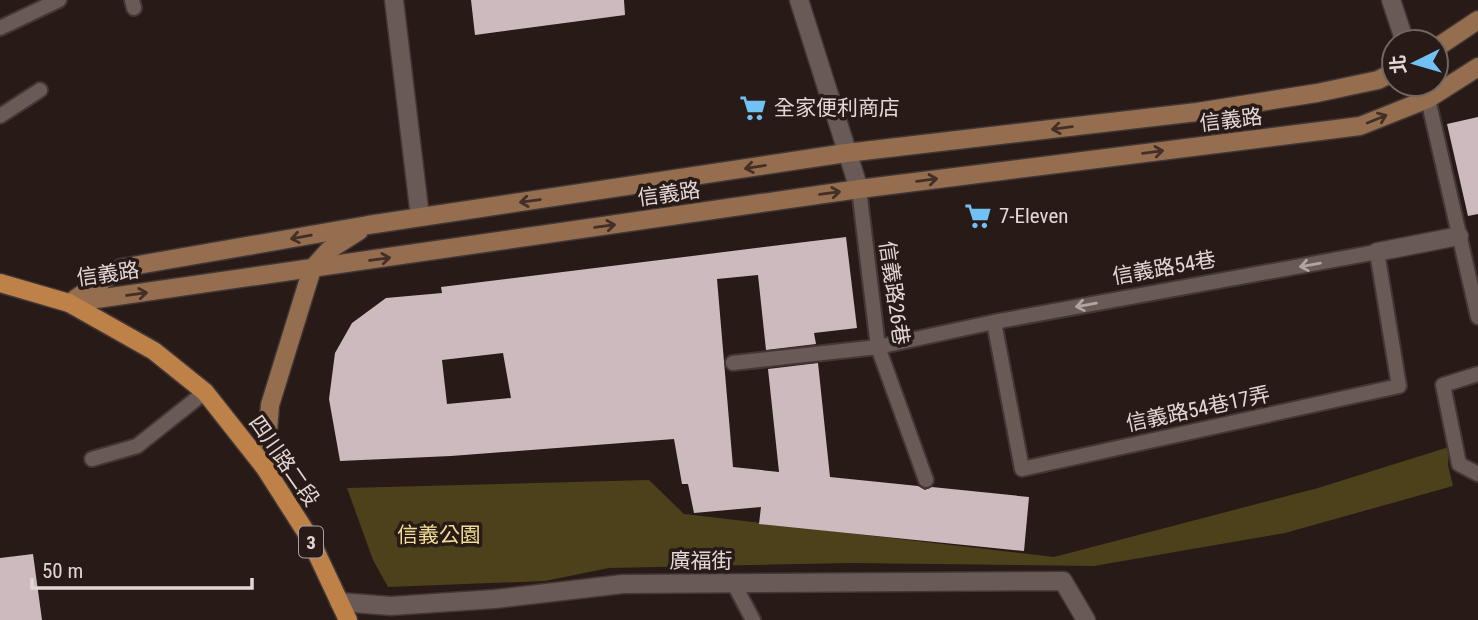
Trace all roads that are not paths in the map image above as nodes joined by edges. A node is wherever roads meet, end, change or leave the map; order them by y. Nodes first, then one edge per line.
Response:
1 (59, 0) edge
2 (394, 0) edge
3 (799, 0) edge
4 (1391, 0) edge
5 (1478, 20) edge
6 (0, 28) edge
7 (1400, 28) edge
8 (1450, 39) edge
9 (1478, 67) edge
10 (1380, 79) edge
11 (1450, 80) edge
12 (40, 90) dead end
13 (1412, 98) edge
14 (1427, 98) edge
15 (0, 116) edge
16 (846, 153) junction
17 (859, 189) junction
18 (420, 218) junction
19 (368, 225) junction
20 (1459, 236) junction
21 (1377, 253) junction
22 (312, 269) junction
23 (0, 283) edge
24 (69, 303) junction
25 (1478, 317) edge
26 (994, 322) junction
27 (878, 348) junction
28 (733, 363) dead end
29 (1478, 374) edge
30 (205, 392) junction
31 (92, 459) dead end
32 (265, 468) junction
33 (1478, 474) edge
34 (926, 480) dead end
35 (734, 584) junction
36 (339, 602) junction
37 (348, 620) edge
38 (753, 620) edge
39 (1086, 620) edge

1 - 6 lane
2 - 18 street
3 - 16 street
4 - 7 street
5 - 8 street
9 - 11 street, 信義路
10 -> 16 street, 信義路
12 - 15 lane
17 -> 13 street, 信義路
14 - 20 lane
16 - 17 street
16 -> 18 street, 信義路
22 -> 17 street, 信義路
17 - 27 lane, 信義路26巷
18 - 19 street, 信義路
19 - 22 street
19 -> 24 street, 信義路
20 - 21 street, 信義路54巷
20 - 25 lane
21 -> 26 lane, 信義路54巷
21 - 26 lane, 信義路54巷17弄
24 -> 22 street, 信義路
22 - 32 street
23 - 24 main road, 3
24 - 30 main road, 四川路二段 / 3
26 - 27 lane, 信義路54巷
27 - 28 lane, 信義路54巷
27 - 34 lane, 信義路26巷
29 - 33 lane
30 - 31 lane
30 - 32 main road, 四川路二段 / 3
32 - 36 main road, 四川路二段 / 3
35 - 36 street, 廣福街
35 - 38 lane
35 - 39 street, 廣福街
36 - 37 main road, 四川路二段 / 3

